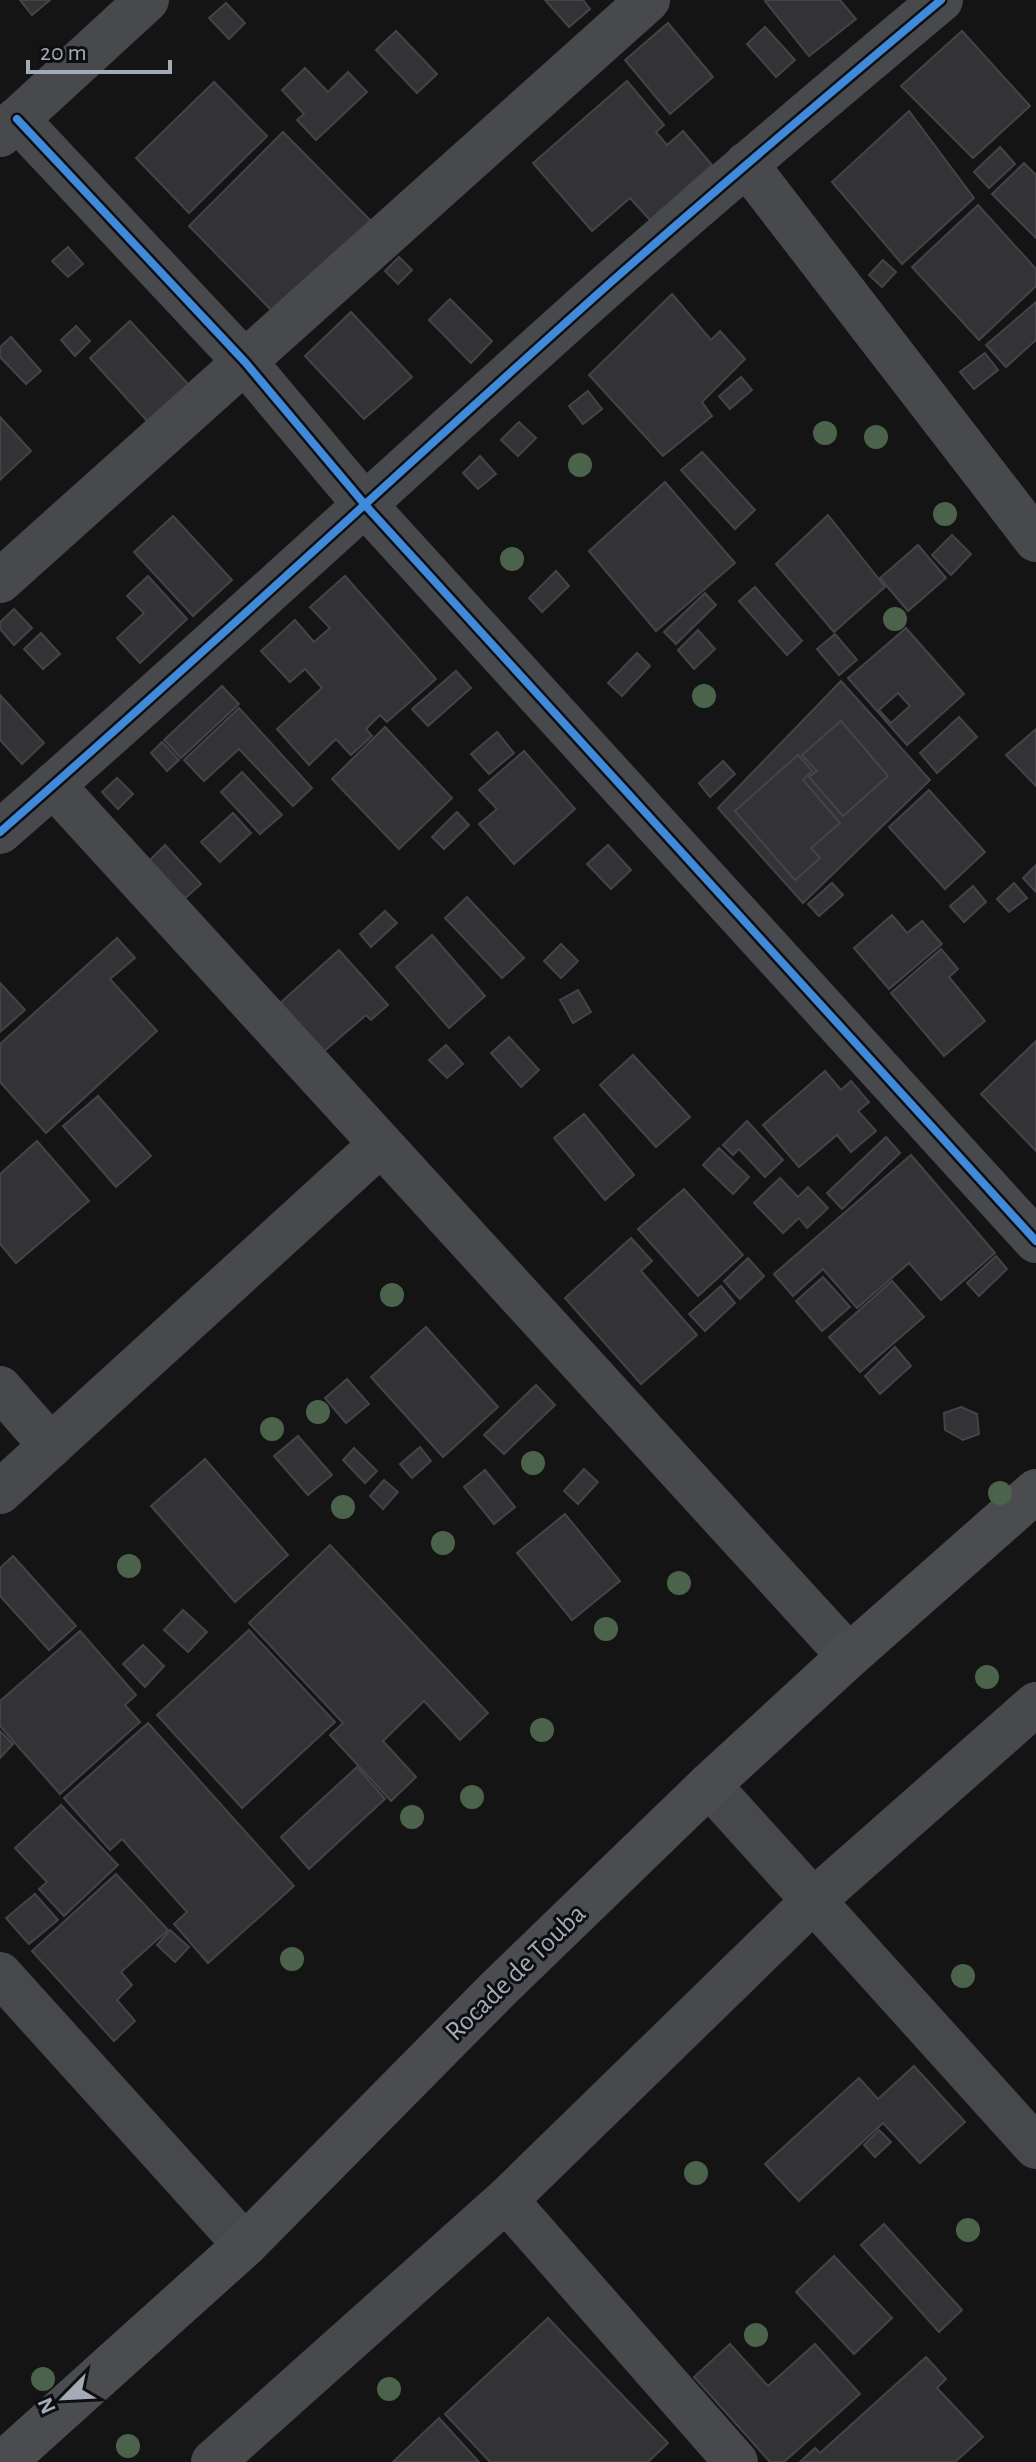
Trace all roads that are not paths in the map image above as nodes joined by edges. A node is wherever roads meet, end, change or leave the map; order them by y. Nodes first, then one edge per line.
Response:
1 (147, 0) edge
2 (648, 0) edge
3 (941, 0) edge
4 (9, 127) edge
5 (746, 164) junction
6 (245, 362) junction
7 (366, 506) junction
8 (1036, 540) edge
9 (0, 581) edge
10 (53, 785) junction
11 (0, 832) edge
12 (381, 1144) junction
13 (1036, 1241) edge
14 (0, 1388) edge
15 (51, 1446) junction
16 (1036, 1491) edge
17 (0, 1492) edge
18 (849, 1656) junction
19 (1036, 1704) edge
20 (709, 1785) junction
21 (814, 1900) junction
22 (0, 1974) edge
23 (1036, 2147) edge
24 (506, 2200) junction
25 (245, 2245) junction
26 (4, 2462) edge
27 (213, 2462) edge
28 (736, 2462) edge

1 - 4 street
2 - 6 street
3 - 5 street
4 - 6 street
5 - 7 street
5 - 8 street
6 - 7 street
6 - 9 street
7 - 10 street
7 - 13 street
10 - 11 street
10 - 12 street
12 - 15 street
12 - 18 street
14 - 15 street
15 - 17 street
16 - 18 main road, Rocade de Touba
18 - 20 main road, Rocade de Touba
19 - 21 street
20 - 21 street
20 - 25 main road, Rocade de Touba
21 - 23 street
21 - 24 street
22 - 25 street
24 - 27 street
24 - 28 street
25 - 26 main road, Rocade de Touba

